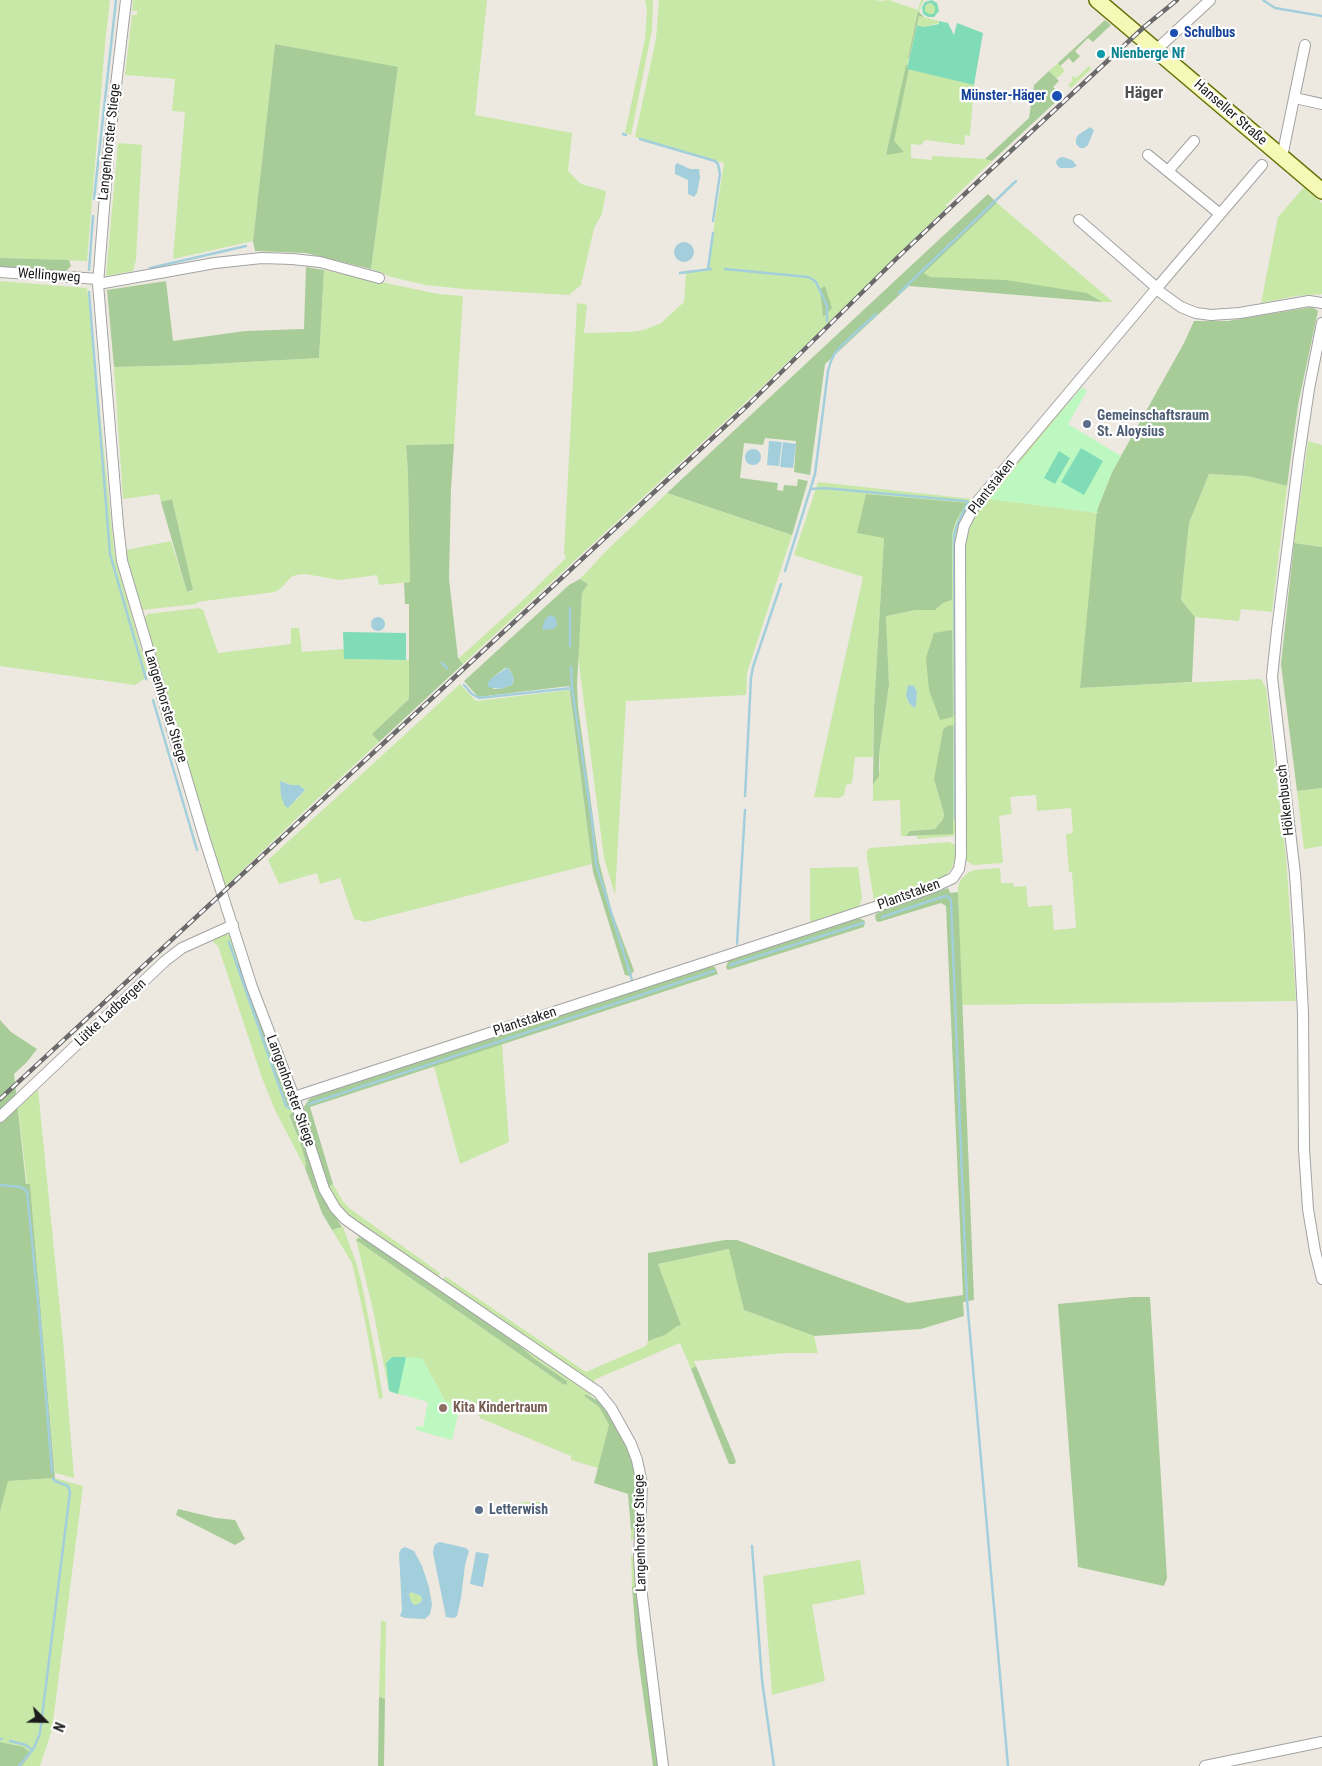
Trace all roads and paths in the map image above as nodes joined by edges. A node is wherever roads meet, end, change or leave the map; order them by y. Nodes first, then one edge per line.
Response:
1 (126, 0) edge
2 (1097, 0) edge
3 (1210, 0) edge
4 (1305, 45) dead end
5 (1156, 50) junction
6 (1295, 98) junction
7 (1322, 104) edge
8 (1194, 141) dead end
9 (1148, 155) dead end
10 (1280, 156) junction
11 (1262, 165) dead end
12 (1168, 172) junction
13 (1322, 191) edge
14 (1220, 214) junction
15 (1079, 220) dead end
16 (0, 272) edge
17 (379, 278) dead end
18 (98, 282) junction
19 (1157, 289) junction
20 (1322, 303) edge
21 (1322, 323) edge
22 (233, 925) junction
23 (294, 1097) junction
24 (0, 1117) edge
25 (1322, 1279) edge
26 (1322, 1742) edge
27 (663, 1766) edge
28 (1205, 1766) edge

1 - 18 street, Langenhorster Stiege
2 - 5 main road, Hanseller Straße
3 - 5 street
4 - 6 street, Hanseller Straße
5 - 10 main road, Hanseller Straße
6 - 7 street
6 - 10 street, Hanseller Straße
8 - 12 street
9 - 12 street
10 - 13 main road, Hanseller Straße
11 - 14 street, Plantstaken
12 - 14 street
14 - 19 street, Plantstaken
15 - 19 street
16 - 18 street, Wellingweg
17 - 18 street
18 - 22 street, Langenhorster Stiege
19 - 20 street
19 - 23 street, Plantstaken
21 - 25 street, Hölkenbusch
22 - 23 street, Langenhorster Stiege
22 - 24 street, Lütke Ladbergen
23 - 27 street, Langenhorster Stiege
26 - 28 street

